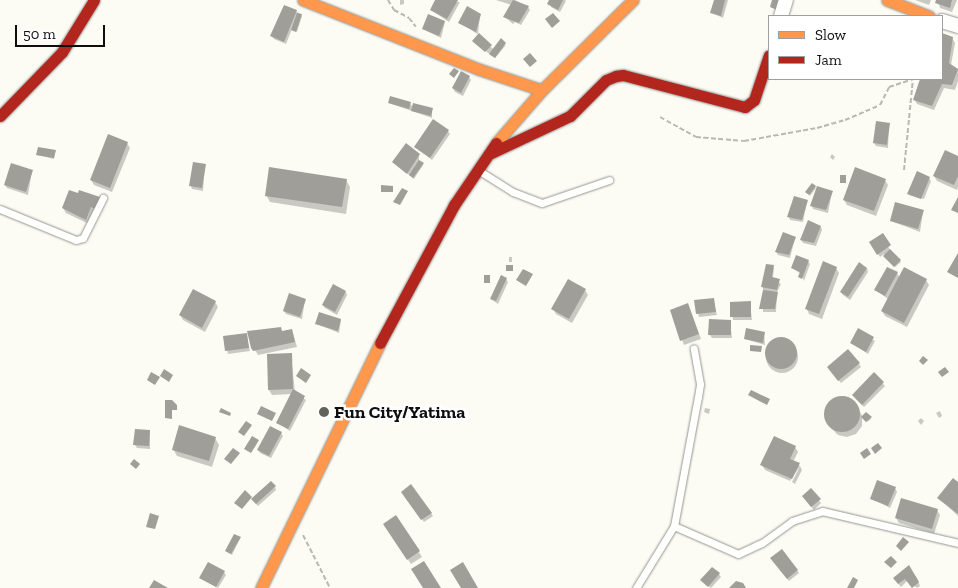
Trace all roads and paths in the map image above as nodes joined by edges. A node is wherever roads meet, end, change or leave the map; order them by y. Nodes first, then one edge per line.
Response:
1 (94, 0) edge
2 (303, 0) edge
3 (388, 0) edge
4 (633, 0) edge
5 (786, 0) edge
6 (887, 0) edge
7 (781, 15) edge
8 (926, 15) edge
9 (943, 21) edge
10 (958, 26) edge
11 (423, 48) junction
12 (768, 58) edge
13 (910, 80) edge
14 (913, 80) edge
15 (542, 90) junction
16 (0, 116) edge
17 (660, 117) dead end
18 (491, 153) junction
19 (478, 169) junction
20 (904, 170) dead end
21 (609, 180) dead end
22 (103, 198) dead end
23 (0, 209) edge
24 (694, 350) dead end
25 (295, 520) junction
26 (674, 526) junction
27 (958, 543) edge
28 (261, 588) edge
29 (330, 588) edge
30 (636, 588) edge

1 - 16 street
2 - 11 street
3 - 11 path
4 - 15 street
5 - 7 street
6 - 8 street
9 - 10 street
11 - 15 street
12 - 18 street
13 - 17 path
14 - 20 path
15 - 18 street
18 - 19 street
19 - 21 lane
19 - 25 street
22 - 23 lane
24 - 26 lane
25 - 28 street
25 - 29 path
26 - 27 lane
26 - 30 lane

